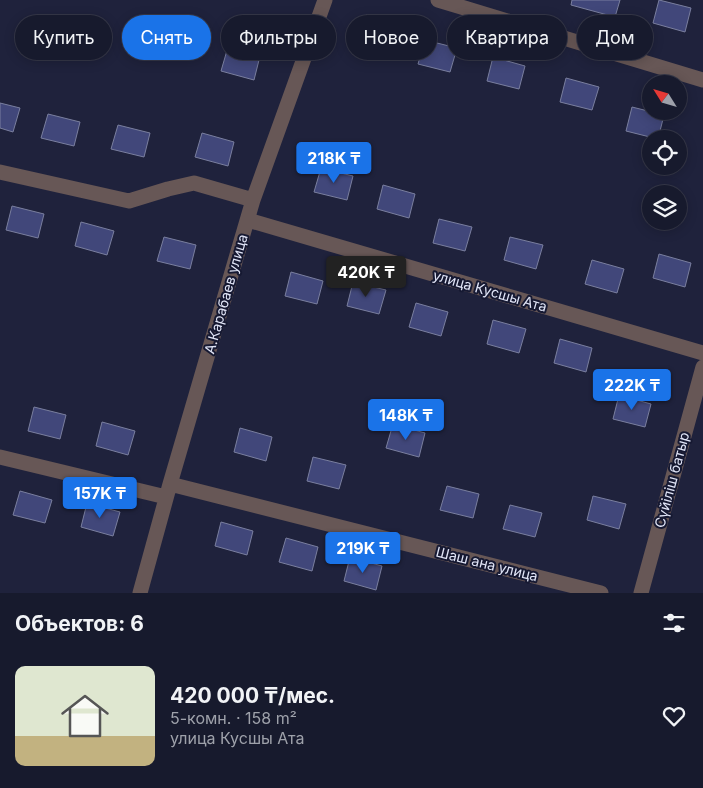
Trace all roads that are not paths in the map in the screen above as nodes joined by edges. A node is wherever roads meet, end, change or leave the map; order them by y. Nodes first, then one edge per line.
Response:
1 (325, 0) edge
2 (438, 0) edge
3 (703, 80) edge
4 (0, 172) edge
5 (253, 200) junction
6 (248, 220) junction
7 (703, 352) edge
8 (703, 367) edge
9 (0, 457) edge
10 (168, 491) junction
11 (140, 593) edge
12 (601, 593) edge
13 (641, 593) edge

1 - 5 street, А.Карабаев улица
2 - 3 street
4 - 5 street
5 - 6 street, А.Карабаев улица
6 - 7 street, улица Кусшы Ата
6 - 10 street, А.Карабаев улица
8 - 13 street, Сүйіліш батыр
9 - 10 street, Шаш ана улица
10 - 11 street, А.Карабаев улица
10 - 12 street, Шаш ана улица

